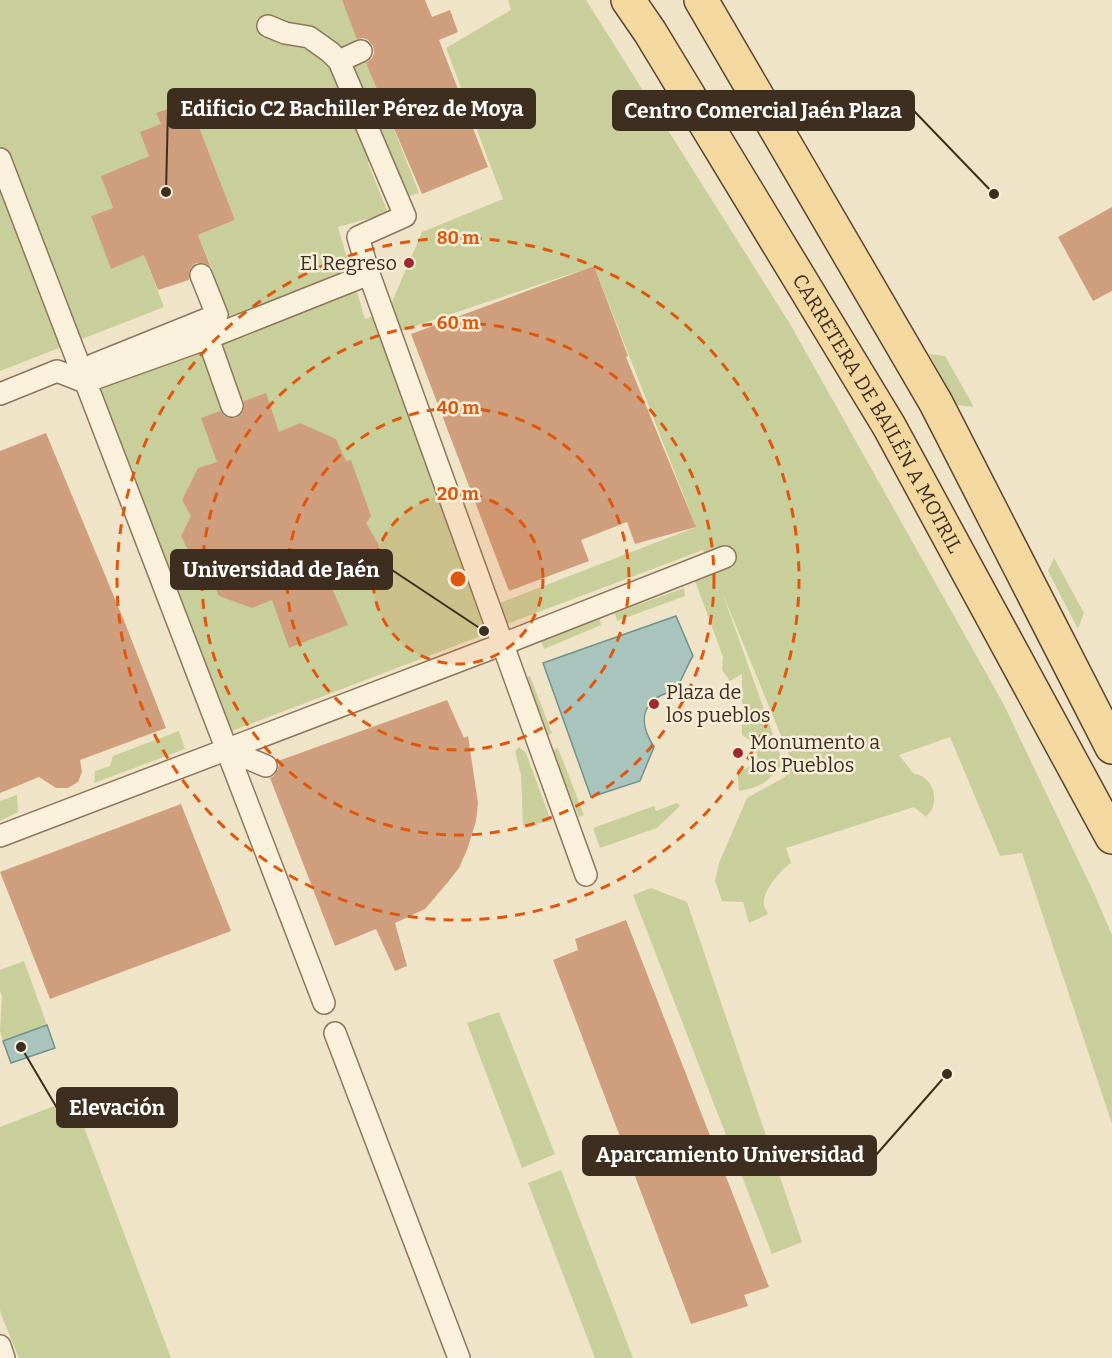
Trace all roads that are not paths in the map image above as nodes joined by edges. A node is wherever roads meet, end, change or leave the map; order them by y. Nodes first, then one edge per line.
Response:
1 (628, 0) edge
2 (701, 0) edge
3 (268, 26) dead end
4 (361, 51) dead end
5 (339, 61) junction
6 (0, 159) edge
7 (4, 184) edge
8 (369, 274) junction
9 (201, 275) dead end
10 (208, 338) junction
11 (83, 376) junction
12 (0, 394) edge
13 (232, 406) dead end
14 (725, 557) dead end
15 (502, 644) junction
16 (1112, 747) edge
17 (225, 749) junction
18 (266, 766) dead end
19 (0, 836) edge
20 (1112, 837) edge
21 (585, 875) dead end
22 (324, 1003) dead end
23 (335, 1033) dead end
24 (0, 1346) edge
25 (4, 1358) edge
26 (459, 1358) edge

1 - 20 main road, CARRETERA DE BAILÉN A MOTRIL
2 - 16 main road
3 - 5 street
4 - 5 street
5 - 8 street
6 - 7 street
7 - 11 street
8 - 10 street
8 - 15 street
9 - 11 street
10 - 11 street
10 - 13 street
11 - 12 street
11 - 17 street
14 - 15 street
15 - 17 street
15 - 21 street
17 - 18 street
17 - 19 street
17 - 22 street
23 - 26 street
24 - 25 street

